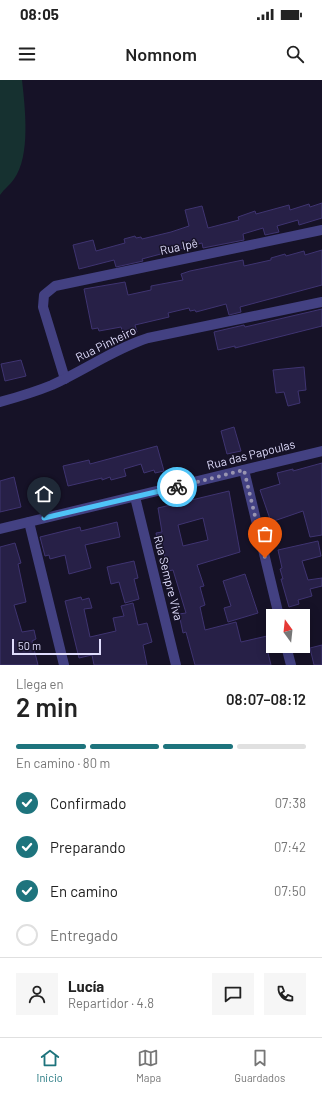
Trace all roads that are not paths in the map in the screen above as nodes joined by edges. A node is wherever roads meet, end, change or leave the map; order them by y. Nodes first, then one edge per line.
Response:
1 (322, 230) edge
2 (322, 302) edge
3 (65, 379) junction
4 (0, 402) edge
5 (322, 451) edge
6 (244, 470) junction
7 (135, 497) junction
8 (29, 522) junction
9 (0, 529) edge
10 (277, 609) edge
11 (288, 653) edge
12 (64, 665) edge
13 (176, 665) edge
14 (291, 665) edge

1 - 3 street, Rua Ipê
2 - 3 street, Rua Pinheiro
3 - 4 street, Rua Pinheiro
5 - 6 street, Rua das Papoulas
6 - 7 street, Rua das Papoulas
6 - 10 street
7 - 8 street, Rua das Papoulas
7 - 13 street, Rua Sempre Viva
8 - 9 street, Rua das Papoulas
8 - 12 street
11 - 14 street

